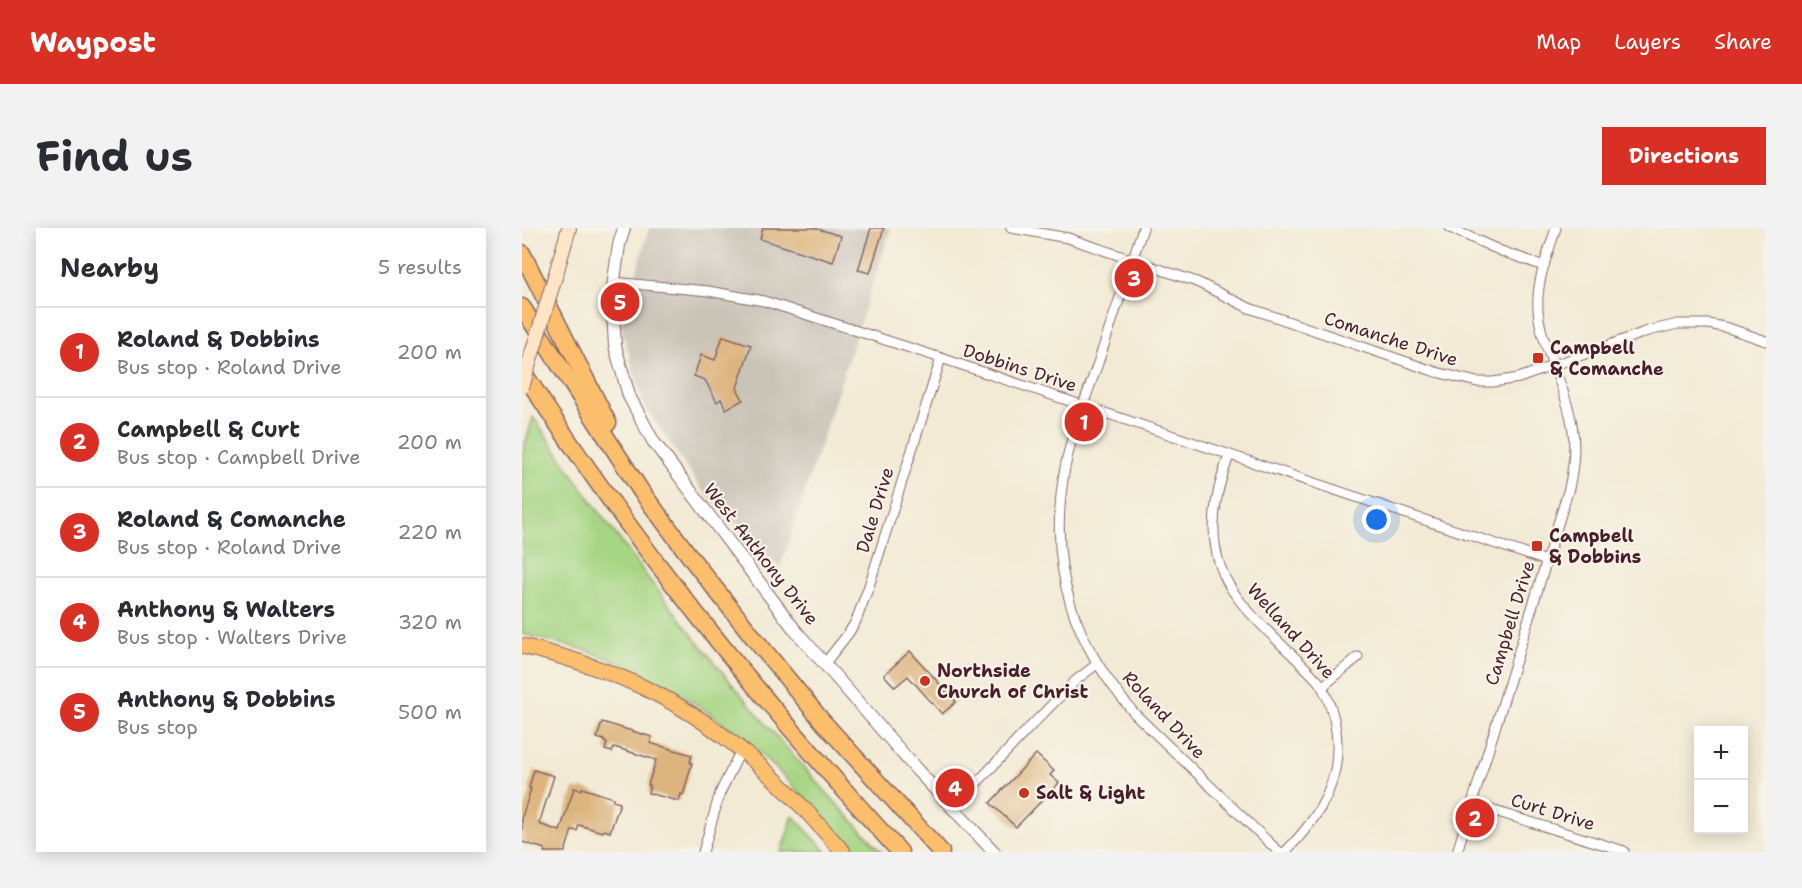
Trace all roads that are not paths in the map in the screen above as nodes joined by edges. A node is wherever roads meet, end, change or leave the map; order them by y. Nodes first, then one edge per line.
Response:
1 (569, 228) edge
2 (624, 228) edge
3 (1011, 228) edge
4 (1143, 228) edge
5 (1450, 228) edge
6 (1556, 228) edge
7 (522, 253) edge
8 (1133, 260) junction
9 (1544, 266) junction
10 (613, 282) junction
11 (522, 307) edge
12 (1766, 341) edge
13 (941, 358) junction
14 (1554, 366) junction
15 (522, 370) edge
16 (522, 387) edge
17 (1083, 406) junction
18 (1229, 456) junction
19 (641, 491) junction
20 (1546, 561) junction
21 (522, 646) edge
22 (1359, 657) dead end
23 (825, 663) junction
24 (1097, 664) junction
25 (1322, 687) junction
26 (741, 750) junction
27 (1472, 804) junction
28 (953, 808) junction
29 (1624, 851) edge
30 (702, 852) edge
31 (843, 852) edge
32 (900, 852) edge
33 (941, 852) edge
34 (994, 852) edge
35 (1279, 852) edge
36 (1285, 852) edge
37 (1457, 852) edge

1 - 16 main road, bridge
2 - 10 street, West Anthony Drive
3 - 8 street, Comanche Drive
4 - 8 street, Roland Drive
5 - 9 street
6 - 9 street, Campbell Drive
7 - 19 highway
8 - 14 street, Comanche Drive
8 - 17 street, Roland Drive
9 - 14 street, Campbell Drive
10 - 13 street, Dobbins Drive
10 - 23 street, West Anthony Drive
11 - 19 highway
12 - 14 street, Comanche Drive
13 - 17 street, Dobbins Drive
13 - 23 street, Dale Drive
14 - 20 street, Campbell Drive
15 - 32 highway
17 - 18 street, Dobbins Drive
17 - 24 street, Roland Drive
18 - 20 street, Dobbins Drive
18 - 25 street, Welland Drive
19 - 33 highway
20 - 27 street, Campbell Drive
21 - 26 main road
22 - 25 street
23 - 28 street, West Anthony Drive
24 - 28 street
24 - 35 street, Roland Drive
25 - 36 street, Welland Drive
26 - 30 street
26 - 31 main road
27 - 29 street, Curt Drive
27 - 37 street, Campbell Drive
28 - 34 street, West Anthony Drive

